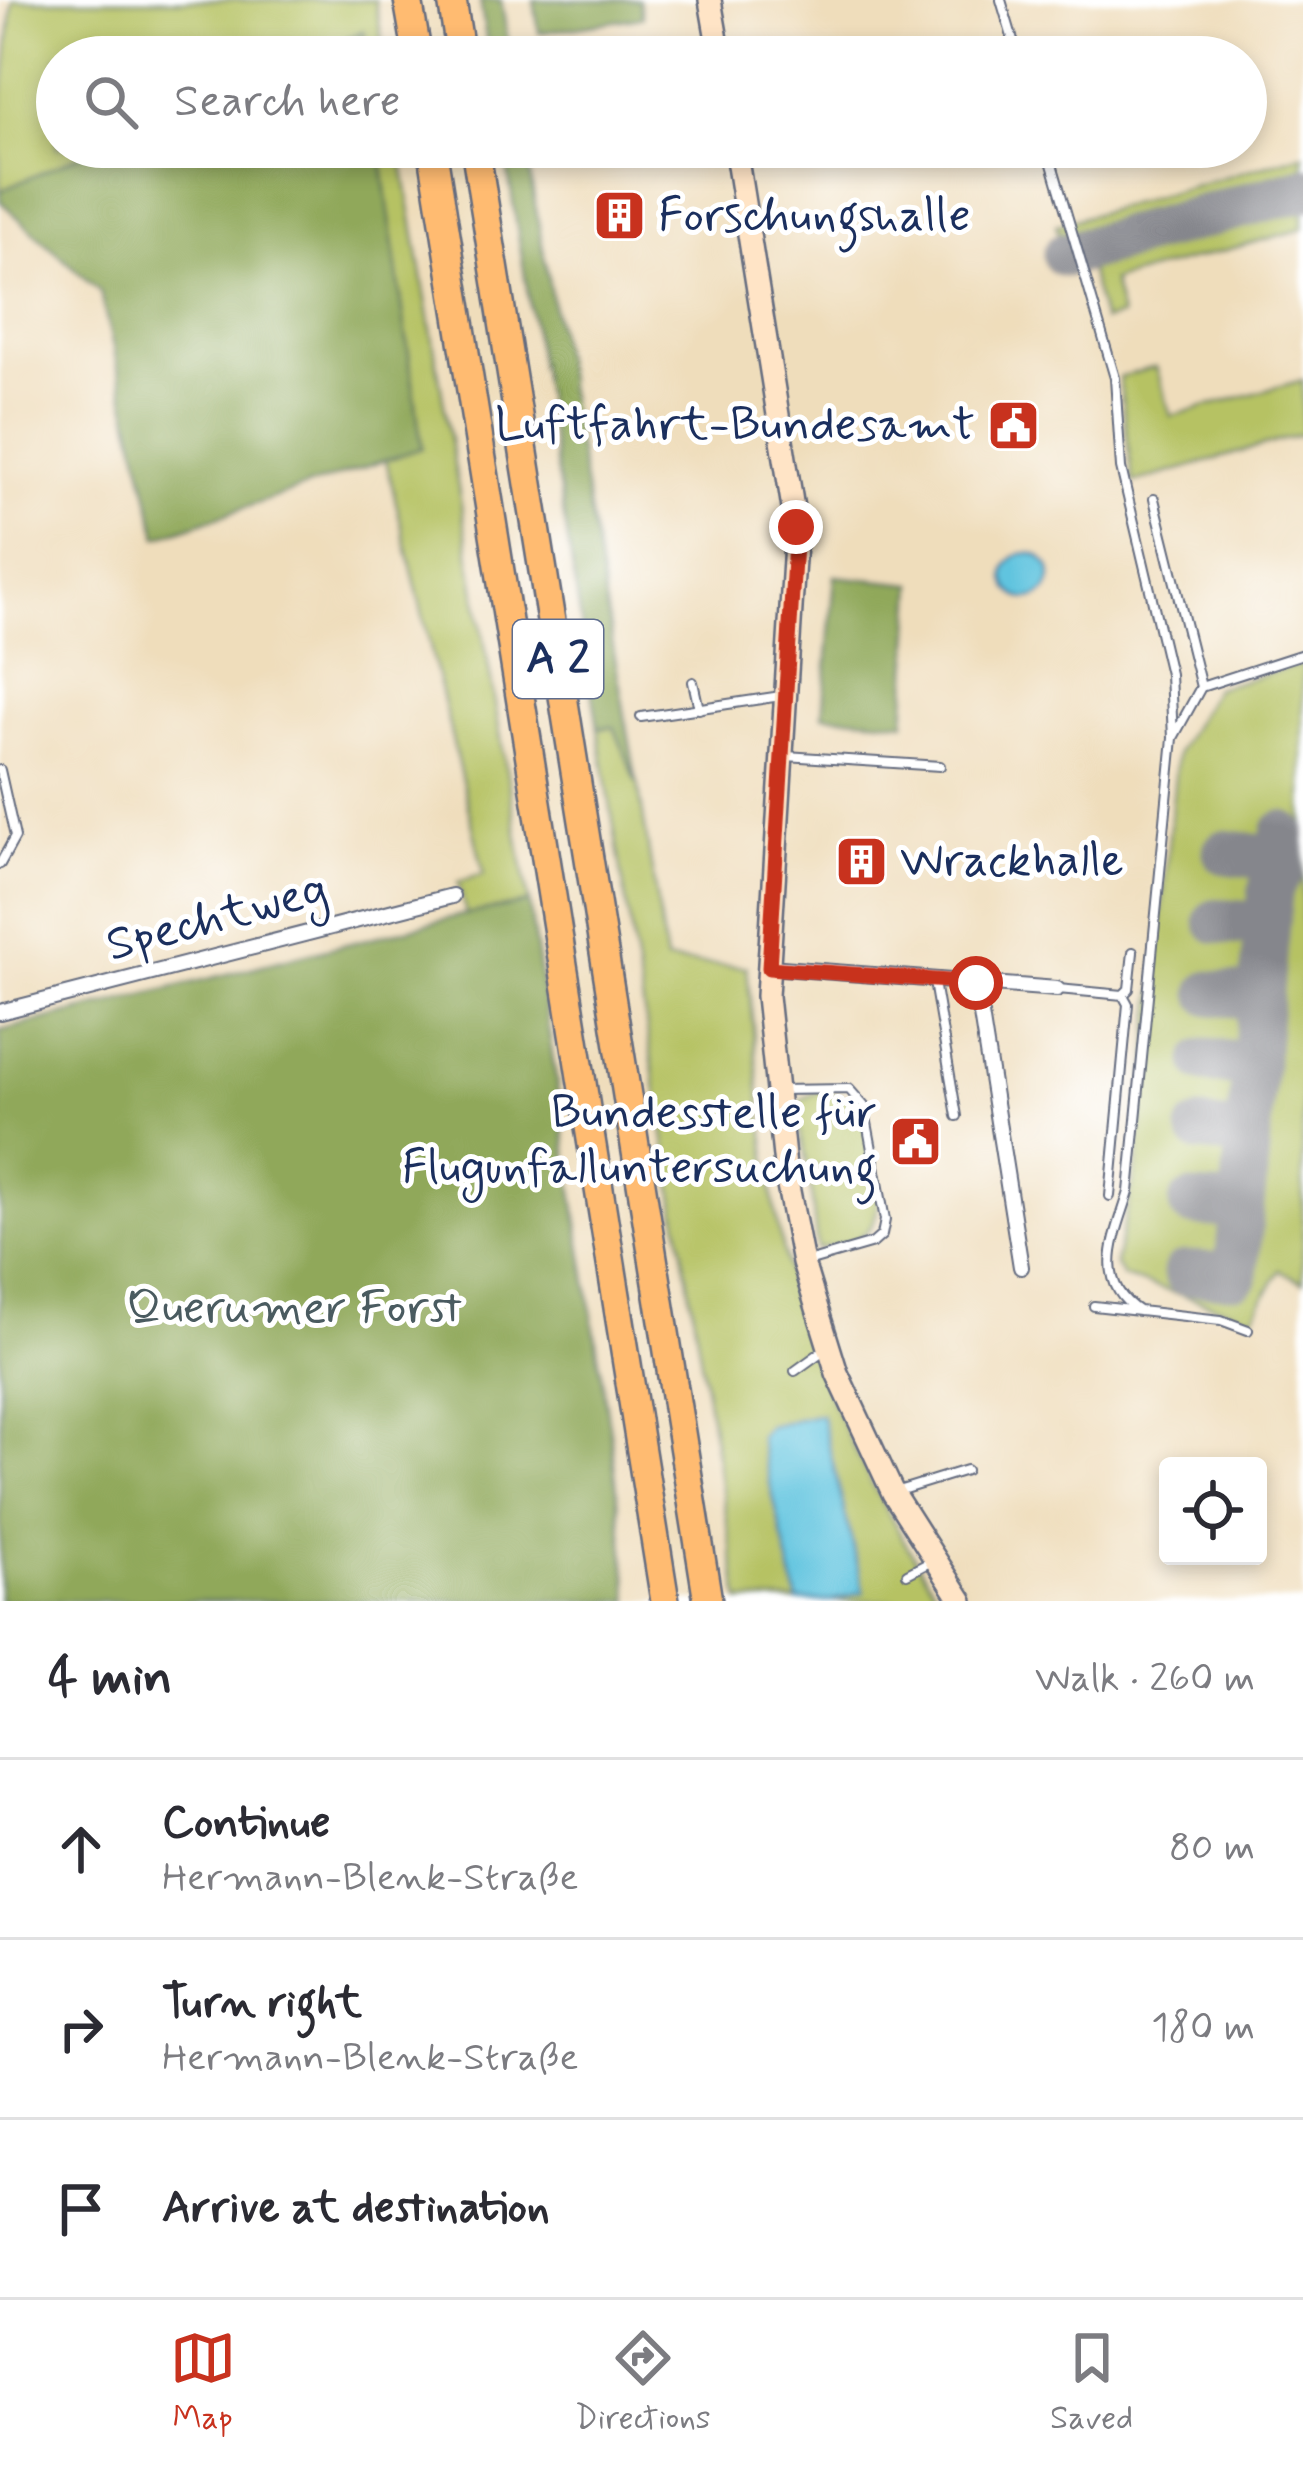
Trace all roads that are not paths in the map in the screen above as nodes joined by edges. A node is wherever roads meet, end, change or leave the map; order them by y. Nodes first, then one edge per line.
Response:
1 (408, 0) edge
2 (452, 0) edge
3 (710, 0) edge
4 (1001, 0) edge
5 (414, 36) edge
6 (458, 36) edge
7 (716, 36) edge
8 (1012, 36) edge
9 (435, 168) edge
10 (479, 168) edge
11 (738, 168) edge
12 (1053, 168) edge
13 (1154, 499) dead end
14 (1303, 654) edge
15 (694, 682) dead end
16 (1201, 687) junction
17 (789, 694) junction
18 (698, 709) junction
19 (641, 717) dead end
20 (1173, 738) junction
21 (785, 756) junction
22 (940, 766) dead end
23 (0, 770) edge
24 (0, 864) edge
25 (452, 896) dead end
26 (1133, 952) dead end
27 (769, 968) junction
28 (934, 980) junction
29 (976, 983) junction
30 (1057, 989) joint
31 (1123, 995) junction
32 (0, 1012) edge
33 (774, 1090) junction
34 (957, 1116) dead end
35 (1110, 1196) dead end
36 (803, 1263) junction
37 (1021, 1267) dead end
38 (1094, 1306) dead end
39 (1139, 1311) junction
40 (1248, 1330) dead end
41 (828, 1347) junction
42 (795, 1371) dead end
43 (965, 1470) dead end
44 (893, 1493) junction
45 (934, 1560) junction
46 (907, 1574) dead end
47 (665, 1601) edge
48 (708, 1601) edge
49 (962, 1601) edge

1 - 5 highway
2 - 6 highway
3 - 7 street
4 - 8 lane
9 - 47 highway, A 2
10 - 48 highway, A 2
11 - 17 street
12 - 20 lane
13 - 16 lane
14 - 16 lane
15 - 18 lane
16 - 20 lane
17 - 18 lane
17 - 21 street
18 - 19 lane
20 - 39 lane
21 - 22 lane
21 - 27 street
23 - 24 lane
25 - 32 street, Spechtweg
26 - 31 lane
27 - 28 street
27 - 33 street
28 - 29 street
28 - 34 lane
29 - 30 street
29 - 37 street
30 - 31 lane
31 - 35 lane
33 - 36 street
33 - 36 lane
36 - 41 street
38 - 39 lane
39 - 40 lane
41 - 42 lane
41 - 44 street
43 - 44 lane
44 - 45 street
45 - 46 lane
45 - 49 street

